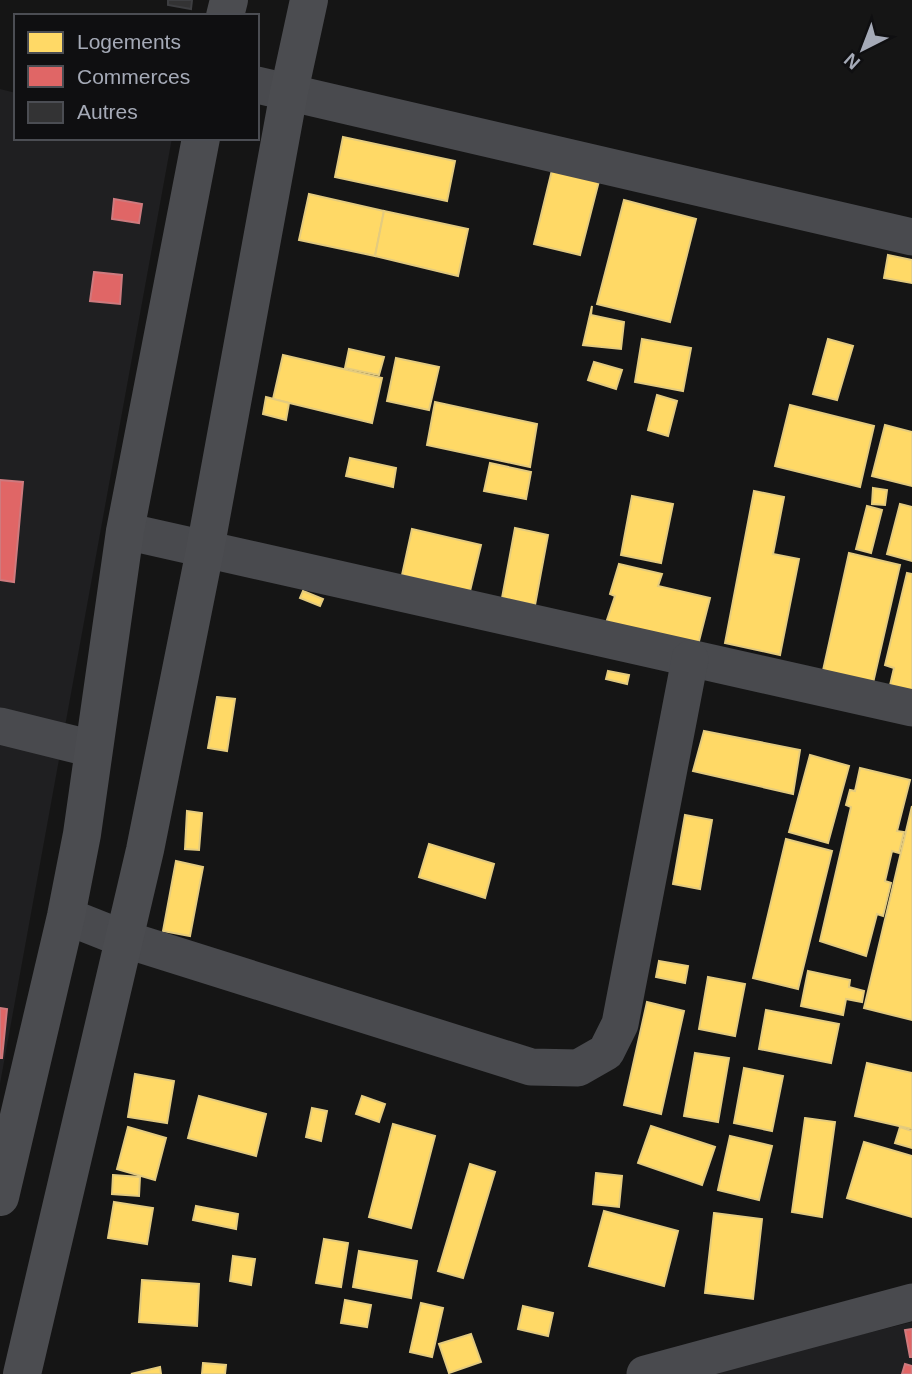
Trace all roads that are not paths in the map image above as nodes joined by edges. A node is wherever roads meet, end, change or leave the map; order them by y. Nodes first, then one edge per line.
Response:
1 (309, 0) edge
2 (273, 89) edge
3 (201, 140) edge
4 (912, 237) edge
5 (125, 531) junction
6 (205, 550) junction
7 (690, 659) junction
8 (912, 708) edge
9 (0, 726) edge
10 (93, 749) junction
11 (66, 916) junction
12 (124, 939) junction
13 (0, 1197) edge
14 (912, 1302) edge
15 (22, 1374) edge
16 (645, 1374) edge

1 - 2 main road
2 - 4 street
2 - 6 main road
3 - 5 main road
5 - 6 street
5 - 10 main road
6 - 7 street
6 - 12 main road
7 - 8 street
7 - 12 street
9 - 10 street
10 - 11 main road
11 - 12 street
11 - 13 main road
12 - 15 main road
14 - 16 street

